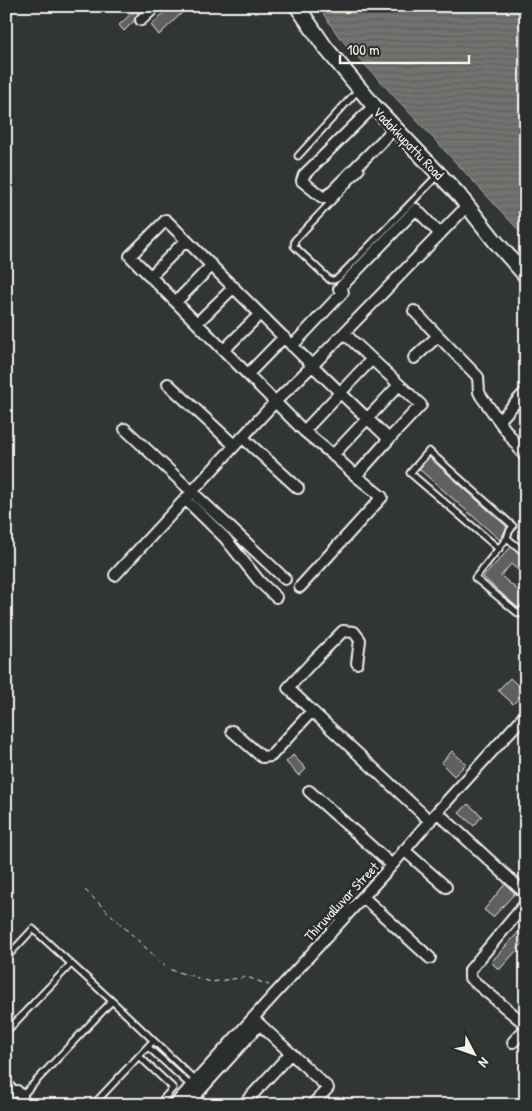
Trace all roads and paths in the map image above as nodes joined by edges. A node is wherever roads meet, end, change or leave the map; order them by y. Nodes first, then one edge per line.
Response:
1 (156, 6) edge
2 (297, 6) edge
3 (141, 20) dead end
4 (360, 89) junction
5 (374, 106) junction
6 (394, 128) junction
7 (298, 156) dead end
8 (360, 170) dead end
9 (439, 174) junction
10 (468, 206) junction
11 (440, 234) junction
12 (186, 240) junction
13 (212, 265) junction
14 (526, 276) edge
15 (150, 277) junction
16 (234, 287) junction
17 (176, 302) junction
18 (414, 311) dead end
19 (260, 314) junction
20 (197, 324) junction
21 (344, 333) junction
22 (438, 336) junction
23 (284, 338) junction
24 (292, 346) junction
25 (224, 350) junction
26 (414, 358) dead end
27 (372, 359) junction
28 (312, 366) junction
29 (248, 374) junction
30 (168, 384) dead end
31 (400, 385) junction
32 (526, 391) edge
33 (340, 393) junction
34 (276, 401) junction
35 (368, 419) junction
36 (499, 421) junction
37 (125, 429) dead end
38 (304, 431) junction
39 (242, 437) junction
40 (389, 439) junction
41 (234, 445) junction
42 (332, 455) junction
43 (526, 458) edge
44 (356, 476) junction
45 (298, 488) dead end
46 (188, 495) junction
47 (507, 538) junction
48 (498, 549) junction
49 (526, 554) edge
50 (115, 576) dead end
51 (285, 579) dead end
52 (300, 587) dead end
53 (276, 597) dead end
54 (526, 606) edge
55 (357, 663) dead end
56 (312, 711) junction
57 (526, 714) edge
58 (232, 731) dead end
59 (308, 791) dead end
60 (437, 812) junction
61 (430, 821) junction
62 (404, 850) junction
63 (392, 865) junction
64 (446, 887) dead end
65 (85, 890) dead end
66 (526, 894) edge
67 (363, 897) junction
68 (526, 903) edge
69 (6, 958) edge
70 (430, 958) dead end
71 (72, 964) junction
72 (279, 989) junction
73 (112, 1001) junction
74 (256, 1022) junction
75 (526, 1027) edge
76 (6, 1032) edge
77 (153, 1041) junction
78 (513, 1042) dead end
79 (148, 1047) junction
80 (290, 1054) junction
81 (139, 1056) junction
82 (6, 1081) edge
83 (194, 1084) junction
84 (20, 1094) junction
85 (6, 1102) edge
86 (31, 1105) edge
87 (93, 1105) edge
88 (158, 1105) edge
89 (174, 1105) edge
90 (187, 1105) edge
91 (243, 1105) edge
92 (312, 1105) edge

1 - 3 street
2 - 4 street, Vadakkupattu Road
4 - 5 street, Vadakkupattu Road
4 - 7 lane
5 - 6 street, Vadakkupattu Road
5 - 6 street
6 - 9 street, Vadakkupattu Road
8 - 9 lane
9 - 10 street, Vadakkupattu Road
10 - 11 street
10 - 14 street, Vadakkupattu Road
11 - 21 street
11 - 24 street
12 - 13 street
12 - 15 street
12 - 15 street
13 - 16 street
13 - 17 street
15 - 17 street
16 - 19 street
16 - 20 street
17 - 20 street
18 - 22 street
19 - 23 street
19 - 25 street
20 - 25 street
21 - 27 street
21 - 28 street
22 - 26 street
22 - 36 street
23 - 24 street
23 - 29 street
24 - 28 street
25 - 29 street
27 - 31 street
27 - 33 street
28 - 33 street
28 - 34 street
29 - 34 street
30 - 41 street
31 - 35 street
31 - 40 street
32 - 36 street
33 - 35 street
33 - 38 street
34 - 38 street
34 - 39 street
35 - 40 street
35 - 42 street
36 - 43 street
37 - 46 street
38 - 42 street
39 - 41 street
39 - 45 street
40 - 44 street
41 - 46 street
42 - 44 street
44 - 52 street
46 - 50 street
46 - 51 street
46 - 53 street
47 - 48 lane
47 - 48 lane
47 - 49 lane
48 - 54 lane
55 - 56 street
56 - 58 street
56 - 61 street
57 - 60 street, Thiruvalluvar Street
59 - 63 street
60 - 61 street, Thiruvalluvar Street
60 - 66 street
61 - 62 street, Thiruvalluvar Street
62 - 63 street, Thiruvalluvar Street
62 - 64 street
63 - 67 street, Thiruvalluvar Street
65 - 72 path
67 - 70 street
67 - 72 street, Thiruvalluvar Street
68 - 75 street
69 - 71 lane
71 - 73 lane
71 - 76 lane
72 - 74 street, Thiruvalluvar Street
73 - 77 lane
73 - 84 lane
74 - 80 street
74 - 83 street, Thiruvalluvar Street
74 - 90 street
75 - 78 street
77 - 79 lane
77 - 83 lane
79 - 81 lane
79 - 83 lane
80 - 91 street
80 - 92 street
81 - 87 lane
81 - 88 lane
82 - 84 lane
83 - 89 street, Thiruvalluvar Street
84 - 85 lane
84 - 86 lane

